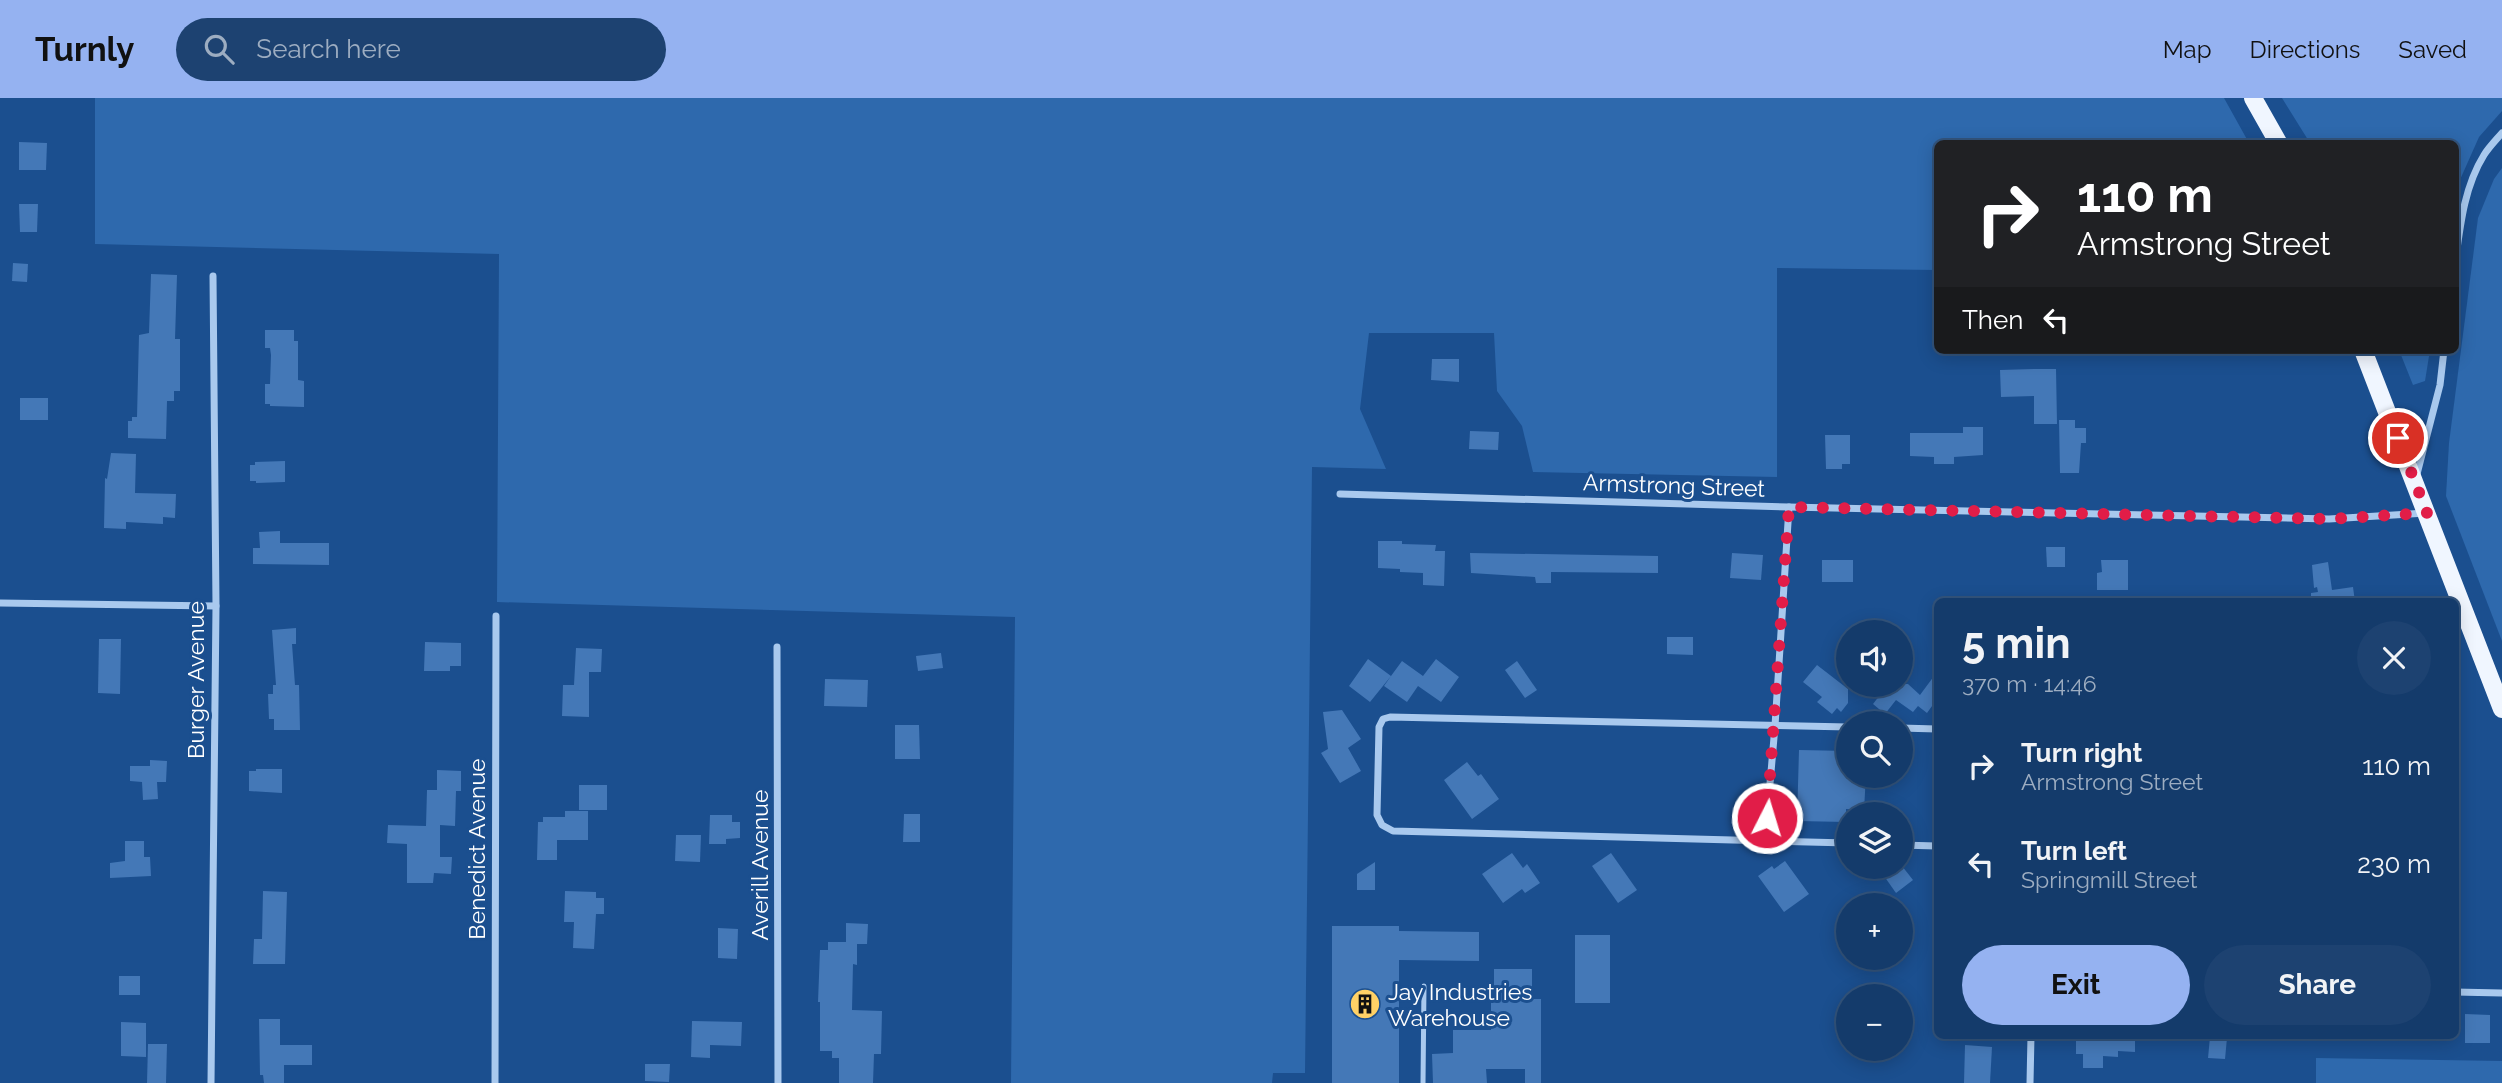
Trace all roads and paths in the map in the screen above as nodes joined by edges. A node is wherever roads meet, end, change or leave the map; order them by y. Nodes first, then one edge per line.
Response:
1 (2253, 98) edge
2 (2502, 133) edge
3 (2277, 140) edge
4 (2459, 238) edge
5 (213, 276) dead end
6 (2365, 354) edge
7 (2444, 354) edge
8 (2415, 482) junction
9 (1340, 494) dead end
10 (1789, 507) junction
11 (2427, 513) junction
12 (0, 603) edge
13 (216, 606) junction
14 (496, 616) dead end
15 (777, 647) dead end
16 (2502, 709) edge
17 (1775, 726) junction
18 (1836, 727) edge
19 (1913, 728) edge
20 (1934, 729) edge
21 (1765, 841) junction
22 (1836, 843) edge
23 (1913, 845) edge
24 (1934, 846) edge
25 (1424, 986) dead end
26 (2459, 992) edge
27 (2502, 993) edge
28 (2031, 1039) edge
29 (211, 1083) edge
30 (495, 1083) edge
31 (778, 1083) edge
32 (1423, 1083) edge
33 (2030, 1083) edge

1 - 3 main road
2 - 4 street
5 - 13 street, Burger Avenue
6 - 8 main road
7 - 8 street
8 - 11 main road
9 - 10 street, Armstrong Street
10 - 11 street, Armstrong Street
10 - 17 street
11 - 16 main road
12 - 13 street
13 - 29 street, Burger Avenue
14 - 30 street, Benedict Avenue
15 - 31 street, Averill Avenue
17 - 18 street
17 - 21 street
17 - 21 street
19 - 20 street
21 - 22 street
23 - 24 street
25 - 32 lane
26 - 27 street
28 - 33 street

